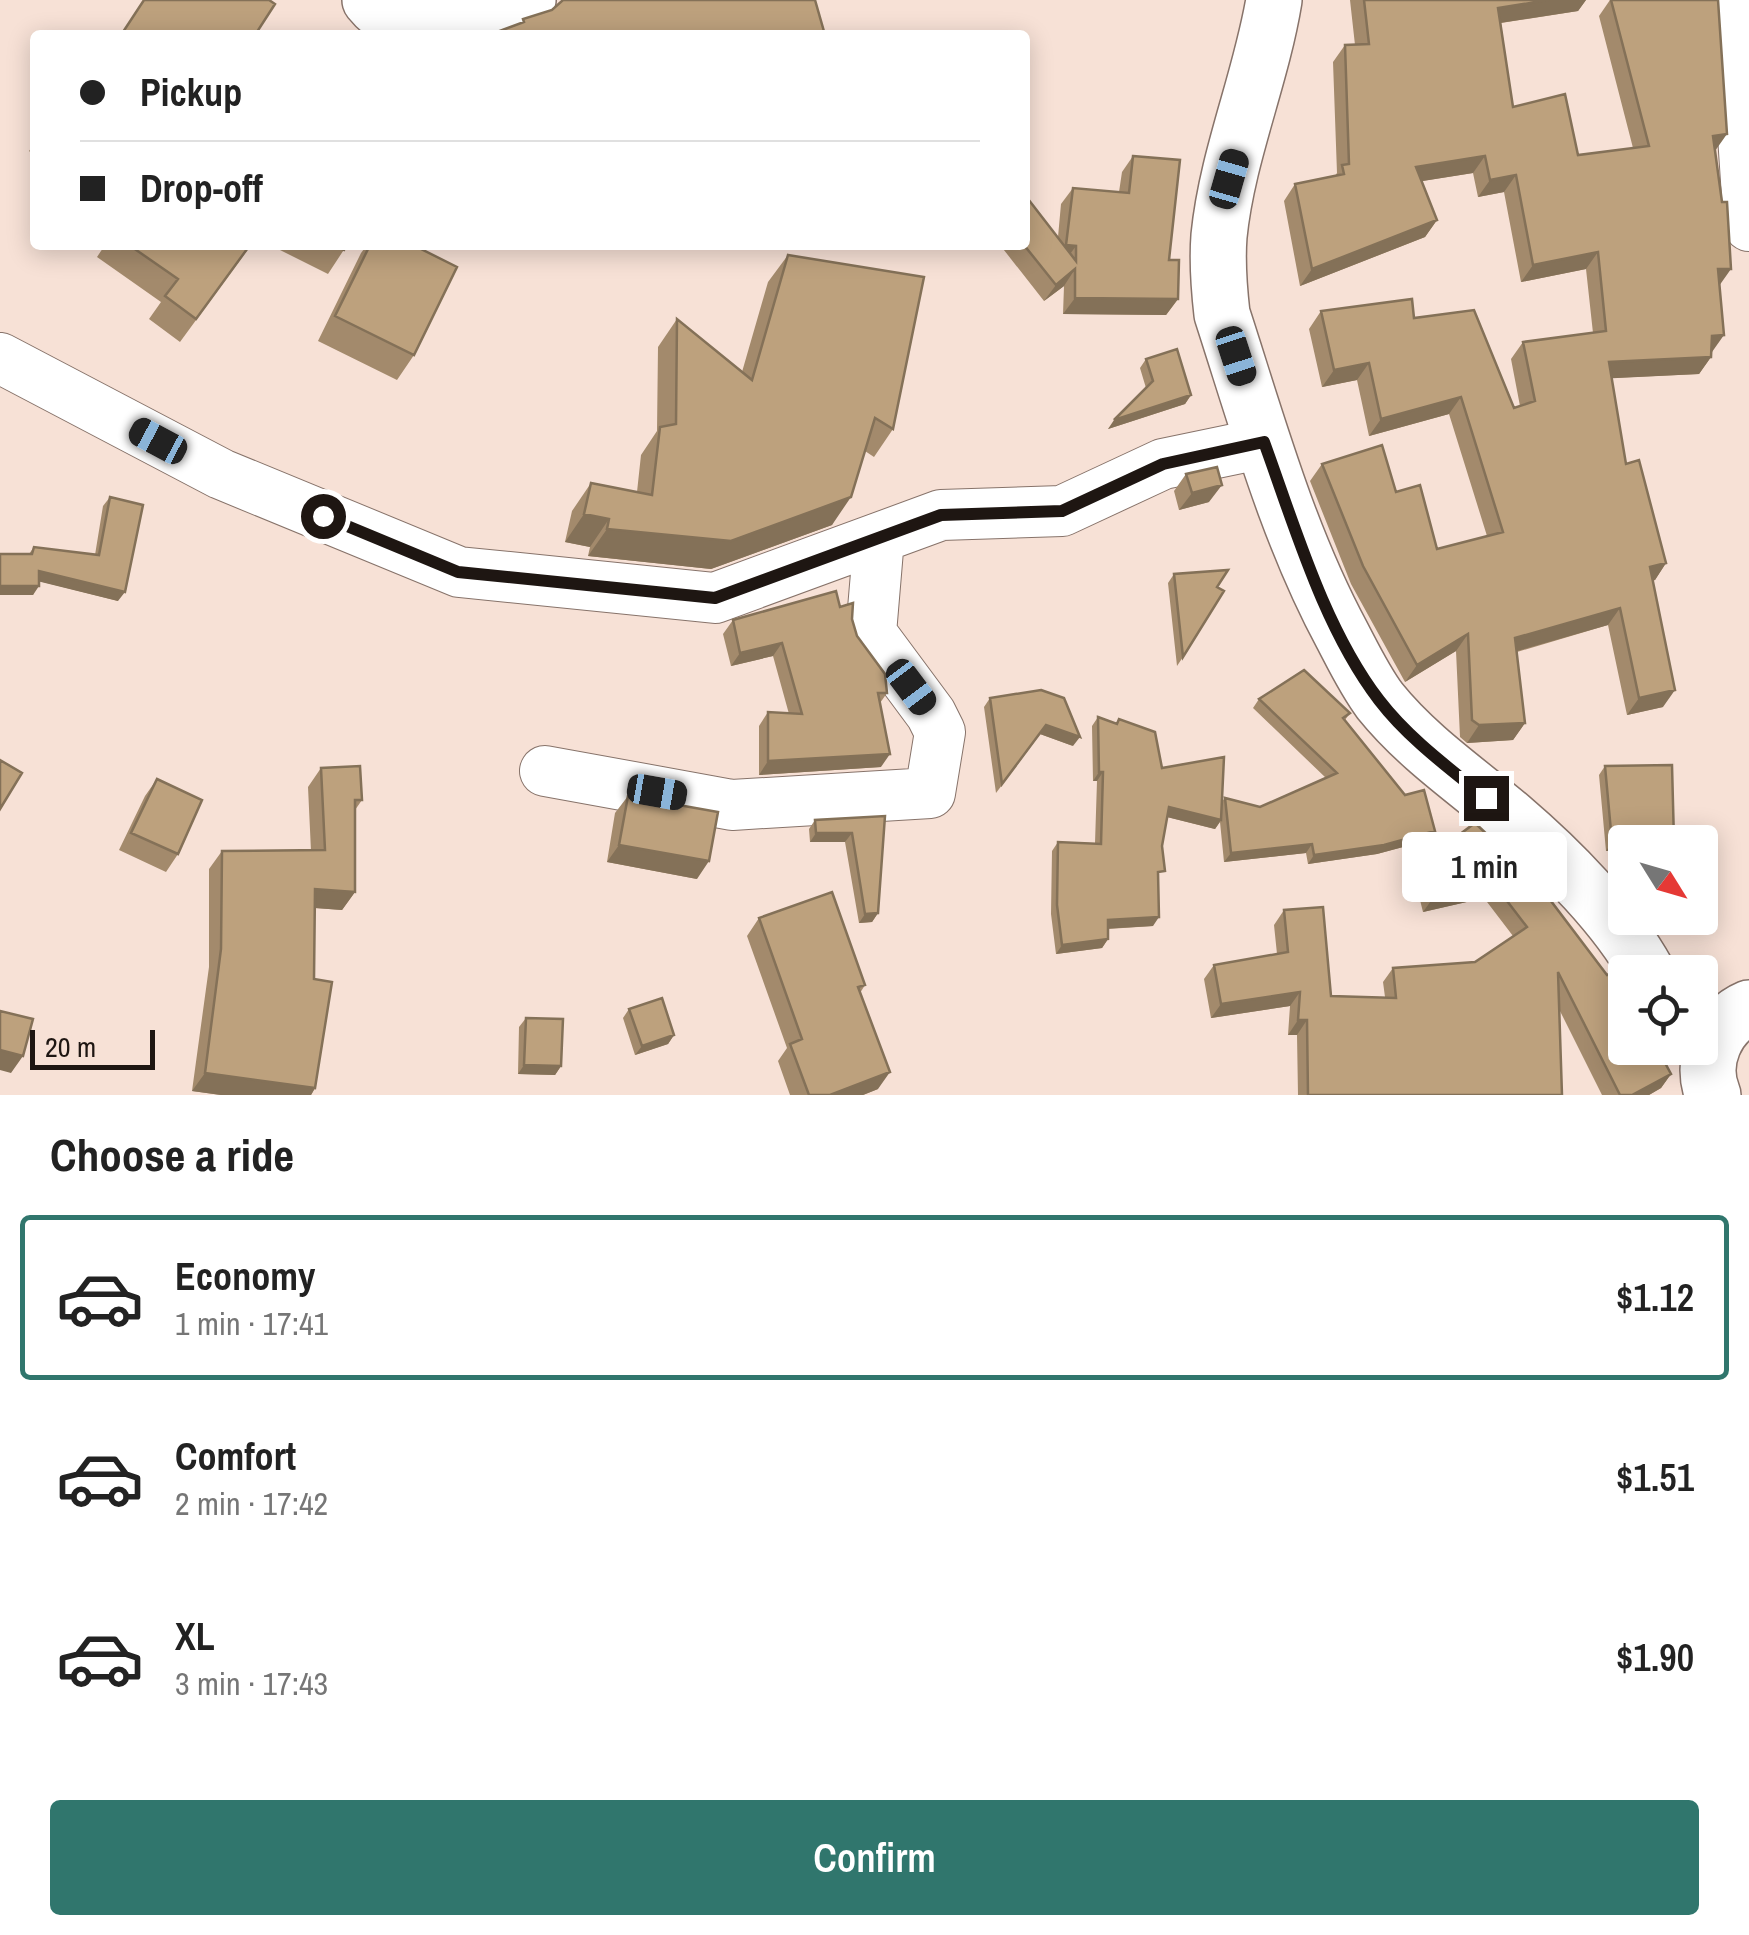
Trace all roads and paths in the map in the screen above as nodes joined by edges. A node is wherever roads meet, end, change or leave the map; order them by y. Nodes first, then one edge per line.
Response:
1 (370, 0) edge
2 (528, 0) edge
3 (1274, 0) edge
4 (1734, 0) edge
5 (1749, 226) edge
6 (0, 358) edge
7 (1264, 442) junction
8 (879, 538) junction
9 (544, 771) dead end
10 (1644, 955) edge
11 (1730, 1002) edge
12 (1703, 1075) edge

1 - 2 street
3 - 7 street
4 - 5 street
6 - 8 street
7 - 8 street
7 - 10 street
8 - 9 street
11 - 12 street

